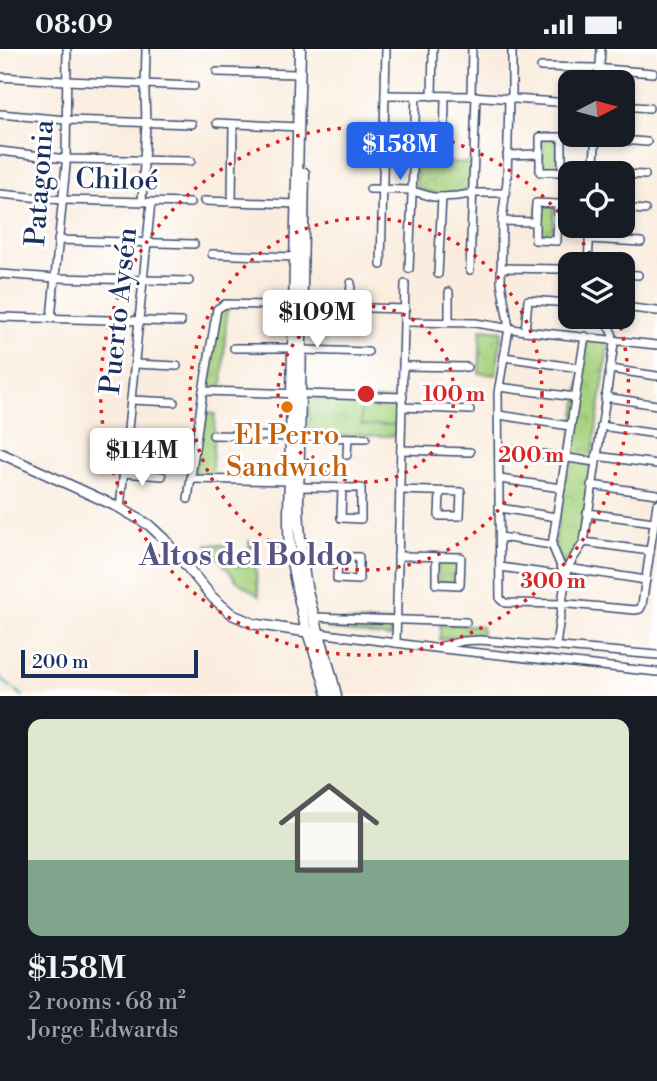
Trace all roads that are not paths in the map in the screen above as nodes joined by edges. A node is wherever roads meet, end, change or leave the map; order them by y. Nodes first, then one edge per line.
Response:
1 (67, 49) edge
2 (146, 49) edge
3 (300, 49) edge
4 (307, 49) edge
5 (386, 49) edge
6 (433, 49) edge
7 (472, 49) edge
8 (512, 49) edge
9 (601, 49) edge
10 (541, 67) dead end
11 (600, 70) joint
12 (218, 72) dead end
13 (635, 72) edge
14 (653, 73) dead end
15 (299, 74) junction
16 (0, 77) edge
17 (66, 81) junction
18 (145, 84) junction
19 (194, 86) dead end
20 (385, 95) junction
21 (416, 96) junction
22 (432, 96) junction
23 (445, 96) junction
24 (473, 96) junction
25 (510, 98) junction
26 (558, 102) edge
27 (635, 107) edge
28 (649, 108) dead end
29 (0, 114) edge
30 (66, 120) junction
31 (146, 123) junction
32 (217, 123) dead end
33 (192, 124) dead end
34 (233, 124) junction
35 (299, 127) junction
36 (635, 141) edge
37 (647, 142) dead end
38 (0, 151) edge
39 (540, 154) junction
40 (507, 155) junction
41 (66, 159) junction
42 (144, 160) junction
43 (444, 160) dead end
44 (191, 162) dead end
45 (635, 175) edge
46 (645, 175) dead end
47 (370, 190) dead end
48 (383, 190) junction
49 (413, 190) junction
50 (473, 193) junction
51 (505, 193) junction
52 (0, 194) edge
53 (442, 197) junction
54 (62, 200) junction
55 (204, 201) dead end
56 (147, 202) junction
57 (232, 202) junction
58 (190, 203) dead end
59 (297, 204) junction
60 (635, 209) edge
61 (645, 210) dead end
62 (502, 221) junction
63 (535, 222) junction
64 (589, 239) joint
65 (58, 240) junction
66 (147, 242) junction
67 (641, 242) dead end
68 (194, 244) dead end
69 (588, 252) edge
70 (212, 254) dead end
71 (295, 257) junction
72 (381, 265) dead end
73 (501, 268) junction
74 (409, 269) dead end
75 (558, 269) edge
76 (470, 270) dead end
77 (0, 274) edge
78 (438, 274) dead end
79 (635, 275) edge
80 (638, 275) dead end
81 (55, 278) junction
82 (143, 279) junction
83 (189, 281) dead end
84 (351, 283) dead end
85 (405, 284) dead end
86 (449, 292) dead end
87 (558, 302) edge
88 (298, 306) junction
89 (349, 308) junction
90 (635, 308) edge
91 (405, 309) junction
92 (657, 311) edge
93 (0, 317) edge
94 (51, 319) junction
95 (139, 321) junction
96 (181, 322) dead end
97 (405, 322) junction
98 (449, 322) junction
99 (509, 328) junction
100 (609, 329) edge
101 (525, 331) junction
102 (584, 336) junction
103 (614, 339) junction
104 (657, 345) edge
105 (234, 348) dead end
106 (298, 349) junction
107 (368, 352) dead end
108 (504, 357) junction
109 (135, 364) junction
110 (177, 366) dead end
111 (404, 366) junction
112 (467, 367) dead end
113 (579, 368) junction
114 (610, 369) junction
115 (657, 376) edge
116 (499, 387) junction
117 (203, 391) junction
118 (297, 394) junction
119 (403, 397) junction
120 (575, 397) junction
121 (605, 397) junction
122 (131, 400) junction
123 (174, 402) dead end
124 (657, 405) edge
125 (402, 407) junction
126 (470, 410) dead end
127 (499, 415) junction
128 (570, 426) junction
129 (601, 426) junction
130 (213, 435) dead end
131 (657, 435) edge
132 (295, 437) junction
133 (127, 438) junction
134 (348, 438) junction
135 (366, 439) dead end
136 (168, 440) dead end
137 (500, 448) junction
138 (401, 450) junction
139 (470, 452) dead end
140 (0, 453) edge
141 (347, 455) dead end
142 (566, 457) junction
143 (595, 459) junction
144 (657, 464) edge
145 (124, 473) junction
146 (162, 476) dead end
147 (191, 479) junction
148 (500, 479) junction
149 (294, 484) junction
150 (592, 485) junction
151 (342, 488) junction
152 (561, 488) junction
153 (400, 490) junction
154 (440, 492) junction
155 (657, 493) edge
156 (188, 499) dead end
157 (657, 504) edge
158 (500, 508) junction
159 (120, 509) junction
160 (587, 513) junction
161 (556, 517) junction
162 (654, 522) junction
163 (500, 537) junction
164 (584, 542) junction
165 (552, 545) junction
166 (650, 551) junction
167 (302, 556) junction
168 (398, 556) junction
169 (338, 557) junction
170 (436, 557) junction
171 (500, 567) junction
172 (566, 572) junction
173 (646, 580) junction
174 (562, 605) junction
175 (314, 617) junction
176 (396, 620) junction
177 (466, 622) dead end
178 (308, 632) junction
179 (319, 633) junction
180 (396, 643) junction
181 (560, 646) junction
182 (434, 648) junction
183 (657, 655) edge
184 (562, 662) junction
185 (657, 672) edge
186 (328, 696) edge
187 (336, 696) edge

1 - 17 street, Patagonia
2 - 18 street, Puerto Aysén
3 - 15 main road
4 - 88 main road
5 - 20 street
6 - 22 street
7 - 24 street
8 - 25 street
9 - 11 street
10 - 11 street
12 - 15 street
13 - 14 street
15 - 35 main road
16 - 17 street
17 - 18 street
17 - 30 street, Patagonia
18 - 19 street
18 - 31 street, Puerto Aysén
20 - 21 street
20 - 48 street
21 - 22 street
21 - 49 street
22 - 23 street
23 - 24 street
23 - 43 street
24 - 25 street
24 - 50 street
25 - 26 street
25 - 40 street
27 - 28 street
29 - 30 street
30 - 31 street
30 - 41 street, Patagonia
31 - 33 street
31 - 42 street, Puerto Aysén
32 - 34 street
34 - 35 street
34 - 57 street
35 - 59 main road
36 - 37 street
38 - 41 street
39 - 39 street
39 - 40 street
40 - 51 street
41 - 42 street
41 - 54 street, Patagonia
42 - 44 street
42 - 56 street, Puerto Aysén
45 - 46 street
47 - 48 street
48 - 49 street
48 - 72 street
49 - 53 street
49 - 74 street
50 - 51 street
50 - 53 street
50 - 76 street
51 - 62 street
52 - 54 street, Chiloé
53 - 78 street
54 - 56 street, Chiloé
54 - 65 street, Patagonia
55 - 57 street
56 - 58 street, Chiloé
56 - 66 street, Puerto Aysén
57 - 59 street
59 - 71 main road
60 - 61 street
62 - 63 street
62 - 73 street
63 - 63 street
64 - 67 street
64 - 69 street
65 - 66 street
65 - 81 street, Patagonia
66 - 68 street
66 - 82 street, Puerto Aysén
70 - 71 street
71 - 88 main road
73 - 75 street
73 - 99 street
77 - 81 street
79 - 80 street
81 - 82 street
81 - 94 street, Patagonia
82 - 83 street
82 - 95 street, Puerto Aysén
84 - 89 street
85 - 91 street
86 - 98 street
87 - 101 street
88 - 89 street
88 - 106 main road
88 - 117 street
89 - 91 street
90 - 92 street
91 - 97 street
93 - 94 street
94 - 95 street
95 - 96 street
95 - 109 street, Puerto Aysén
97 - 98 street
97 - 111 street
98 - 99 street
99 - 101 street
99 - 108 street
100 - 103 street
101 - 102 street
102 - 103 street
102 - 113 street
103 - 104 street
103 - 114 street
105 - 106 street
106 - 107 street
106 - 118 main road
108 - 113 street
108 - 116 street
109 - 110 street
109 - 122 street, Puerto Aysén
111 - 112 street
111 - 119 street
113 - 120 street
114 - 115 street
114 - 121 street
116 - 120 street
116 - 127 street
117 - 118 street
117 - 147 street
118 - 119 street
118 - 132 main road
119 - 125 street
120 - 128 street
121 - 124 street
121 - 129 street
122 - 123 street
122 - 133 street, Puerto Aysén
125 - 126 street
125 - 138 street
127 - 128 street
127 - 137 street
128 - 142 street
129 - 131 street
129 - 143 street
130 - 132 street
132 - 134 street
132 - 149 main road
133 - 136 street
133 - 145 street, Puerto Aysén
134 - 135 street
134 - 141 street
137 - 142 street
137 - 148 street
138 - 139 street
138 - 153 street
140 - 159 street
142 - 143 street
142 - 152 street
143 - 144 street
143 - 150 street
145 - 146 street
145 - 159 street, Puerto Aysén
147 - 149 street
147 - 156 street
148 - 152 street
148 - 158 street
149 - 151 street
149 - 167 main road
149 - 178 main road
150 - 155 street
150 - 160 street
151 - 151 street
152 - 161 street
153 - 154 street
153 - 168 street
154 - 154 street
157 - 162 street
158 - 161 street
158 - 163 street
159 - 178 street
160 - 162 street
160 - 164 street
161 - 165 street
162 - 166 street
163 - 165 street
163 - 171 street
164 - 166 street
164 - 172 street
165 - 172 street
166 - 173 street
167 - 169 street
167 - 175 main road
168 - 170 street
168 - 176 street
169 - 169 street
170 - 170 street
171 - 172 street
171 - 174 street
172 - 173 street
172 - 174 street
173 - 174 street
174 - 181 street
175 - 176 street
175 - 179 main road
176 - 177 street
176 - 180 street
178 - 179 street
178 - 186 main road
179 - 180 street
179 - 187 main road
180 - 182 street
181 - 182 street
181 - 183 street
181 - 184 street
182 - 184 street
184 - 185 street

